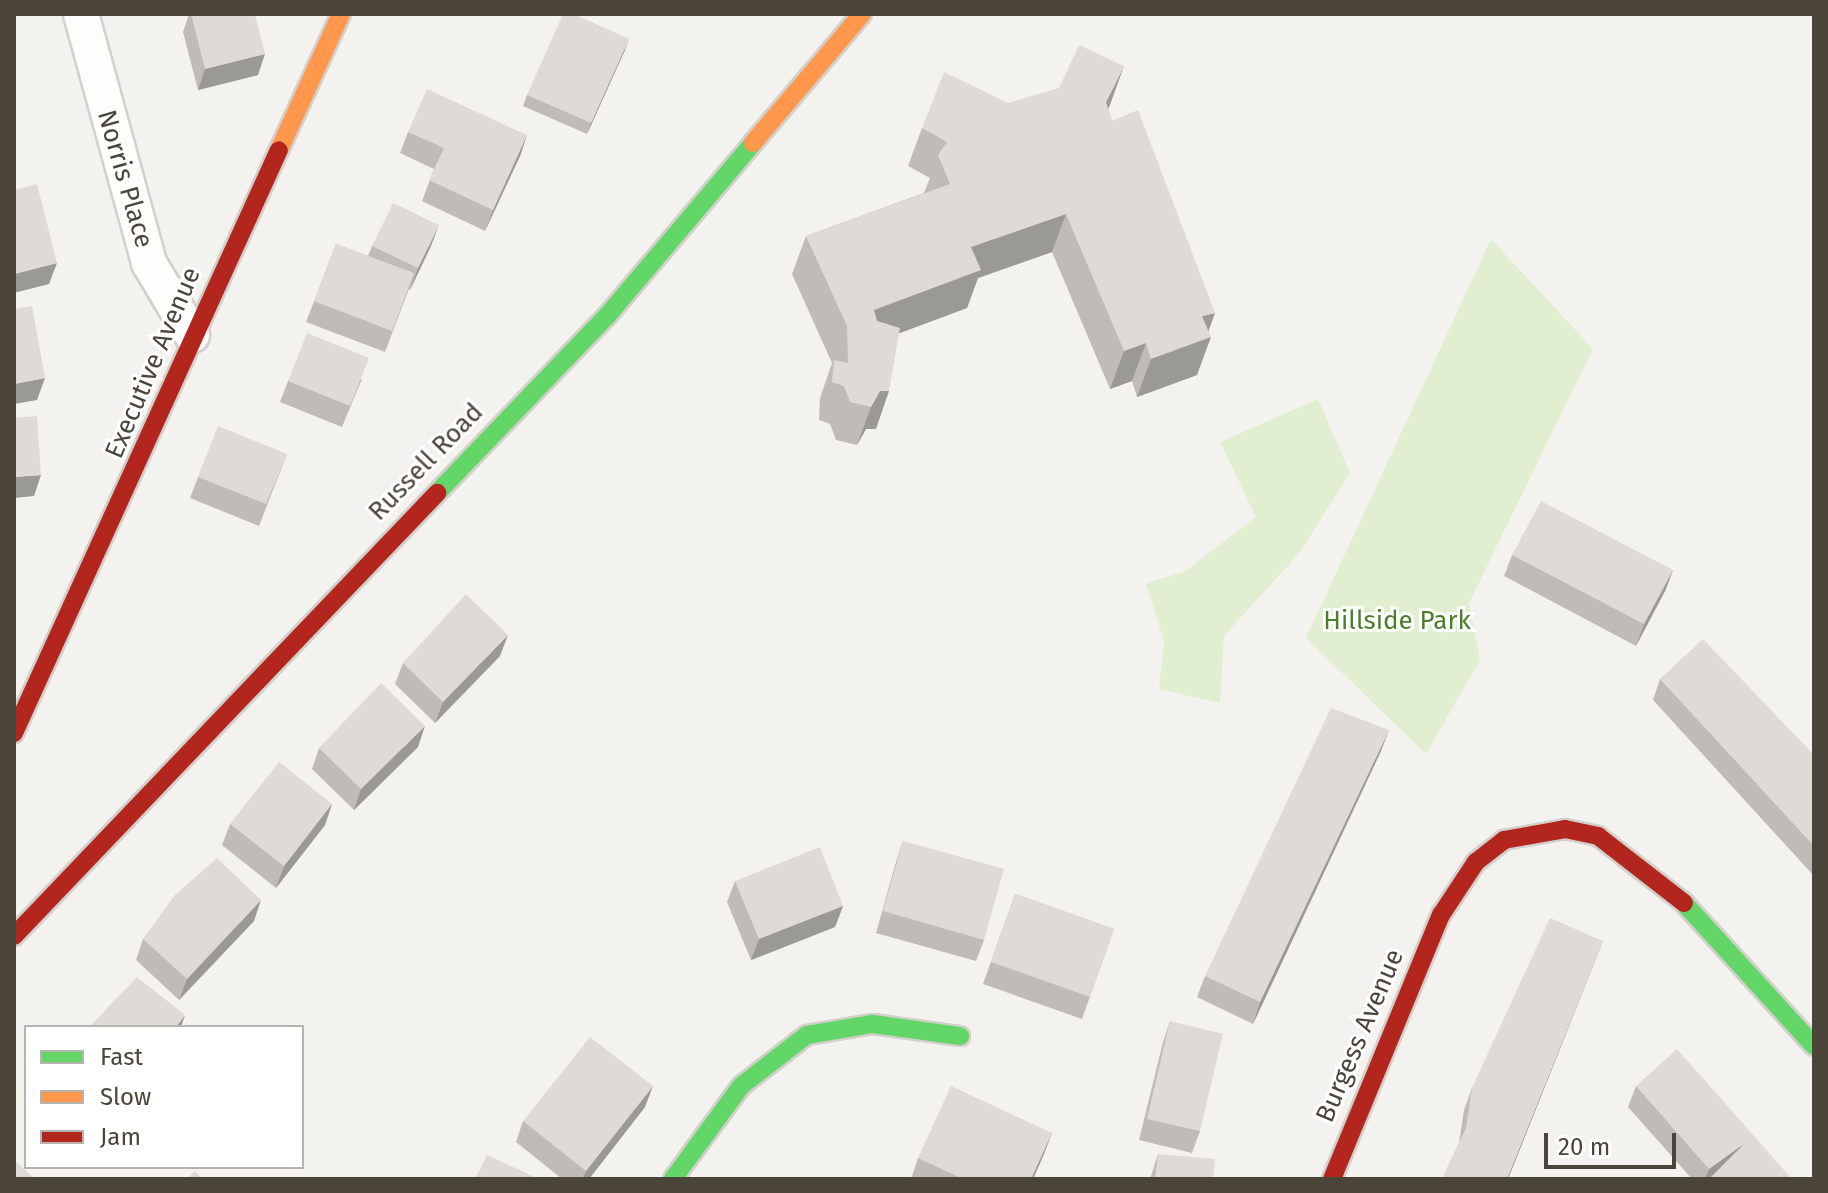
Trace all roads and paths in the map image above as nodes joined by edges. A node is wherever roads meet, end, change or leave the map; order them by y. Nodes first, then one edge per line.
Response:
1 (81, 14) edge
2 (341, 14) edge
3 (862, 14) edge
4 (192, 335) junction
5 (14, 733) edge
6 (19, 915) edge
7 (960, 1036) dead end
8 (1814, 1046) edge
9 (673, 1179) edge
10 (1332, 1179) edge

1 - 4 street, Norris Place
2 - 4 street, Executive Avenue
3 - 6 street, Russell Road
4 - 5 street, Executive Avenue
7 - 9 street
8 - 10 street, Burgess Avenue

